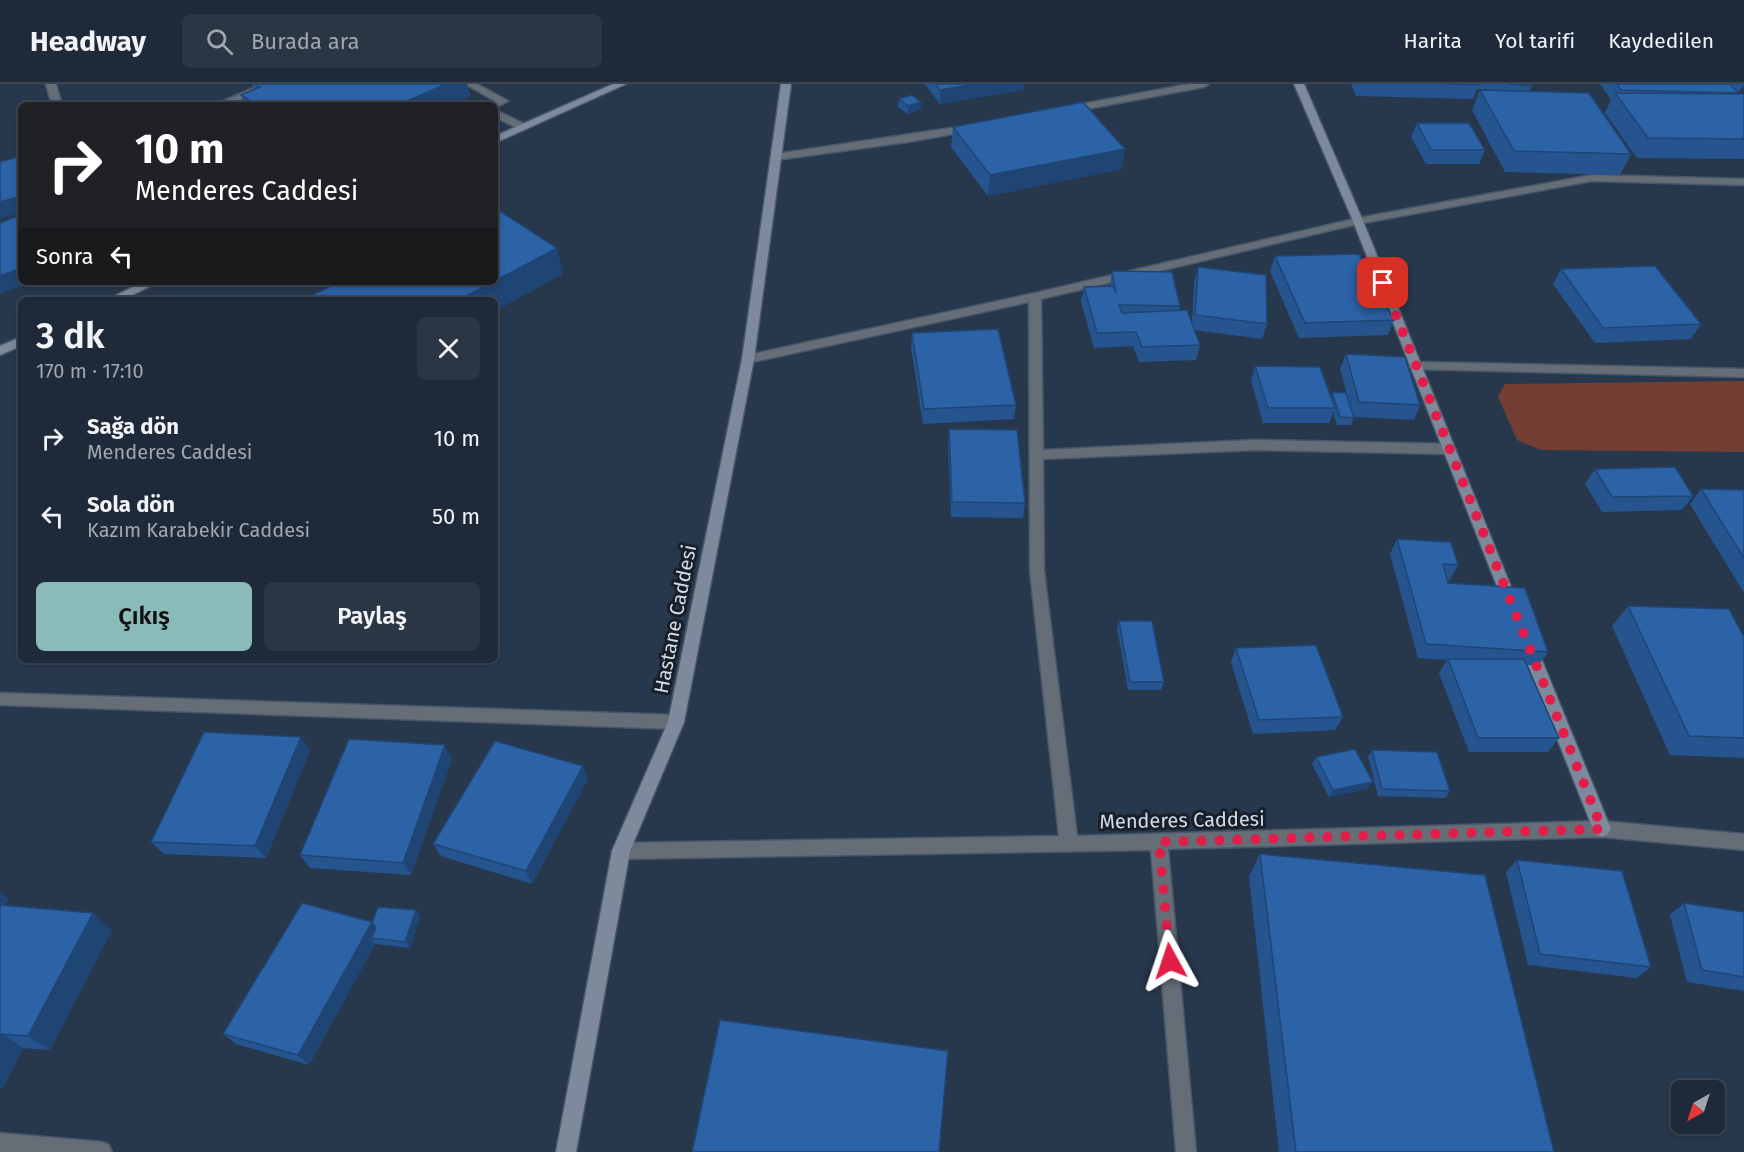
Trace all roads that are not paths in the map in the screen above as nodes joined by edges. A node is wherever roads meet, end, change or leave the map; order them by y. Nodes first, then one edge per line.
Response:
1 (51, 84) edge
2 (272, 84) edge
3 (470, 84) edge
4 (621, 84) edge
5 (786, 84) edge
6 (1204, 84) edge
7 (1299, 84) edge
8 (56, 102) edge
9 (227, 102) edge
10 (498, 104) edge
11 (1056, 112) edge
12 (498, 114) edge
13 (523, 127) junction
14 (976, 127) edge
15 (498, 139) edge
16 (776, 158) junction
17 (1744, 182) edge
18 (1358, 220) junction
19 (136, 285) edge
20 (117, 297) edge
21 (1035, 297) junction
22 (18, 342) edge
23 (0, 351) edge
24 (748, 359) junction
25 (1416, 366) junction
26 (1744, 373) edge
27 (1449, 449) junction
28 (1036, 455) junction
29 (1514, 612) edge
30 (1523, 634) edge
31 (0, 699) edge
32 (676, 722) junction
33 (1602, 829) junction
34 (1159, 842) junction
35 (1744, 842) edge
36 (1069, 844) junction
37 (621, 851) junction
38 (0, 1143) edge
39 (102, 1152) edge
40 (566, 1152) edge
41 (1186, 1152) edge

1 - 8 street
2 - 9 street
3 - 10 street
4 - 13 street
5 - 16 street, Hastane Caddesi
6 - 11 street
7 - 18 street
12 - 13 street
13 - 15 street
14 - 16 street
16 - 24 street, Hastane Caddesi
17 - 18 street
18 - 21 street
18 - 25 street
19 - 20 street
21 - 24 street
21 - 28 street
22 - 23 street
24 - 32 street, Hastane Caddesi
25 - 26 street
25 - 27 street
27 - 28 street
27 - 29 street
28 - 36 street
30 - 33 street
31 - 32 street
32 - 37 street, Hastane Caddesi
33 - 34 street, Menderes Caddesi
33 - 35 street, Menderes Caddesi
34 - 36 street, Menderes Caddesi
34 - 41 street
36 - 37 street, Menderes Caddesi
37 - 40 street, Hastane Caddesi
38 - 39 street

